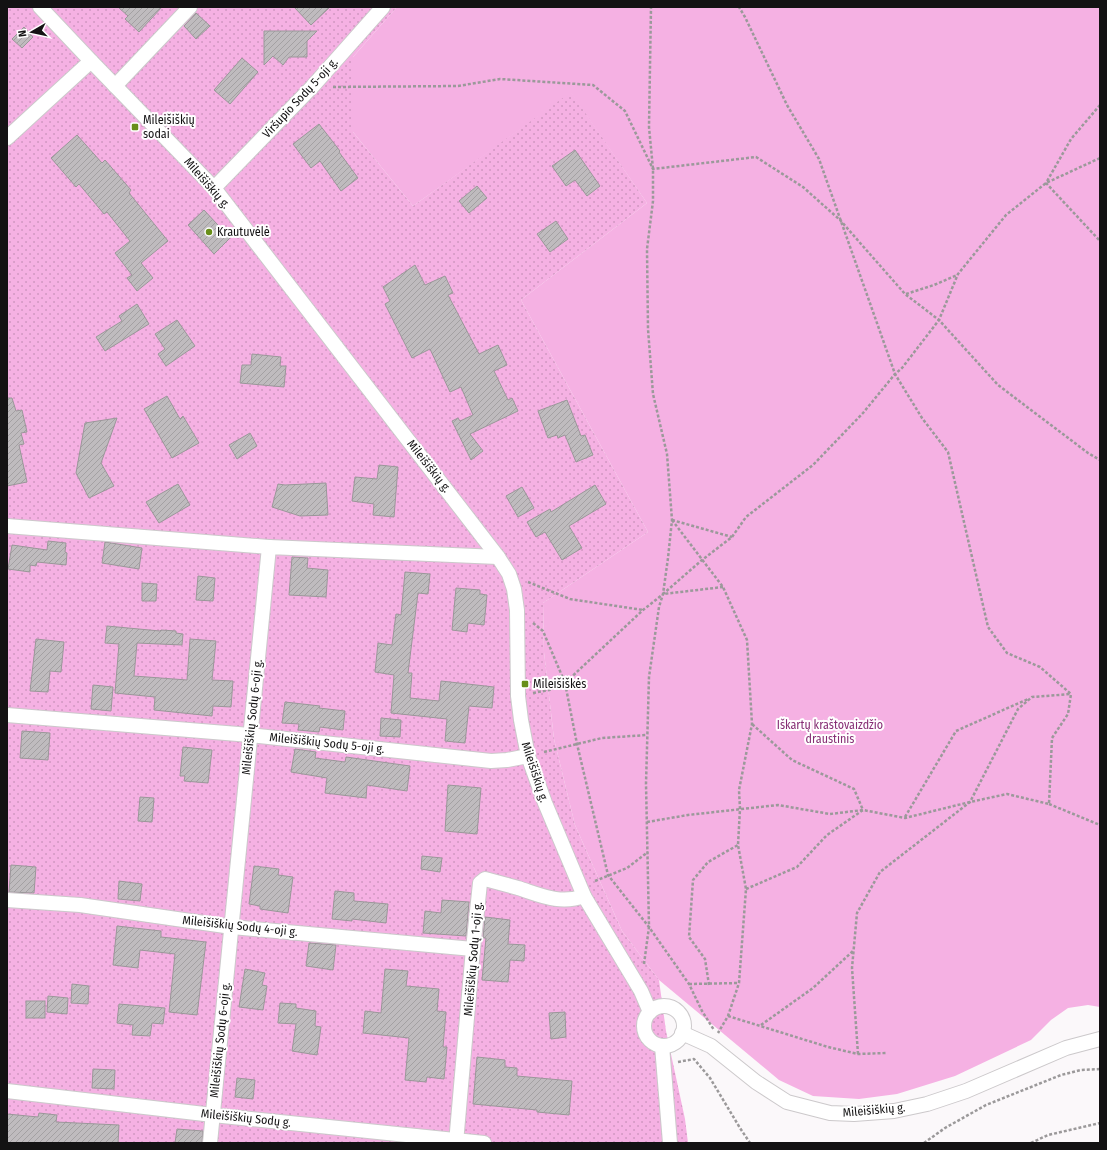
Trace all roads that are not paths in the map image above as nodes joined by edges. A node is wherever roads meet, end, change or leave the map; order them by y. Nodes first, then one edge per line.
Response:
1 (40, 7) edge
2 (190, 7) edge
3 (383, 7) edge
4 (90, 61) junction
5 (115, 86) junction
6 (10, 130) edge
7 (214, 188) junction
8 (7, 526) edge
9 (269, 547) junction
10 (498, 557) junction
11 (7, 715) edge
12 (250, 735) junction
13 (528, 756) junction
14 (582, 892) junction
15 (7, 900) edge
16 (232, 927) junction
17 (473, 949) junction
18 (650, 1012) junction
19 (682, 1033) junction
20 (1100, 1039) edge
21 (662, 1046) junction
22 (7, 1091) edge
23 (212, 1115) junction
24 (457, 1142) edge
25 (210, 1143) edge
26 (484, 1143) edge
27 (670, 1143) edge

1 - 4 street, Mileišiškių g.
2 - 5 street
3 - 7 street, Viršupio Sodų 5-oji g.
4 - 5 street, Mileišiškių g.
4 - 6 street
5 - 7 street, Mileišiškių g.
7 - 10 street, Mileišiškių g.
8 - 9 street
9 - 10 street
9 - 12 street, Mileišiškių Sodų 6-oji g.
10 - 13 street, Mileišiškių g.
11 - 12 street, Mileišiškių Sodų 5-oji g.
12 - 13 street, Mileišiškių Sodų 5-oji g.
12 - 16 street, Mileišiškių Sodų 6-oji g.
13 - 14 street, Mileišiškių g.
14 - 17 street, Mileišiškių Sodų 1-oji g.
14 - 18 street, Mileišiškių g.
15 - 16 street, Mileišiškių Sodų 4-oji g.
16 - 17 street, Mileišiškių Sodų 4-oji g.
16 - 23 street, Mileišiškių Sodų 6-oji g.
17 - 24 street, Mileišiškių Sodų 1-oji g.
18 - 19 street
18 - 21 street
19 - 20 street, Mileišiškių g.
19 - 21 street
21 - 27 street
22 - 23 street, Mileišiškių Sodų g.
23 - 24 street, Mileišiškių Sodų g.
23 - 25 street, Mileišiškių Sodų 6-oji g.
24 - 26 street, Mileišiškių Sodų g.

